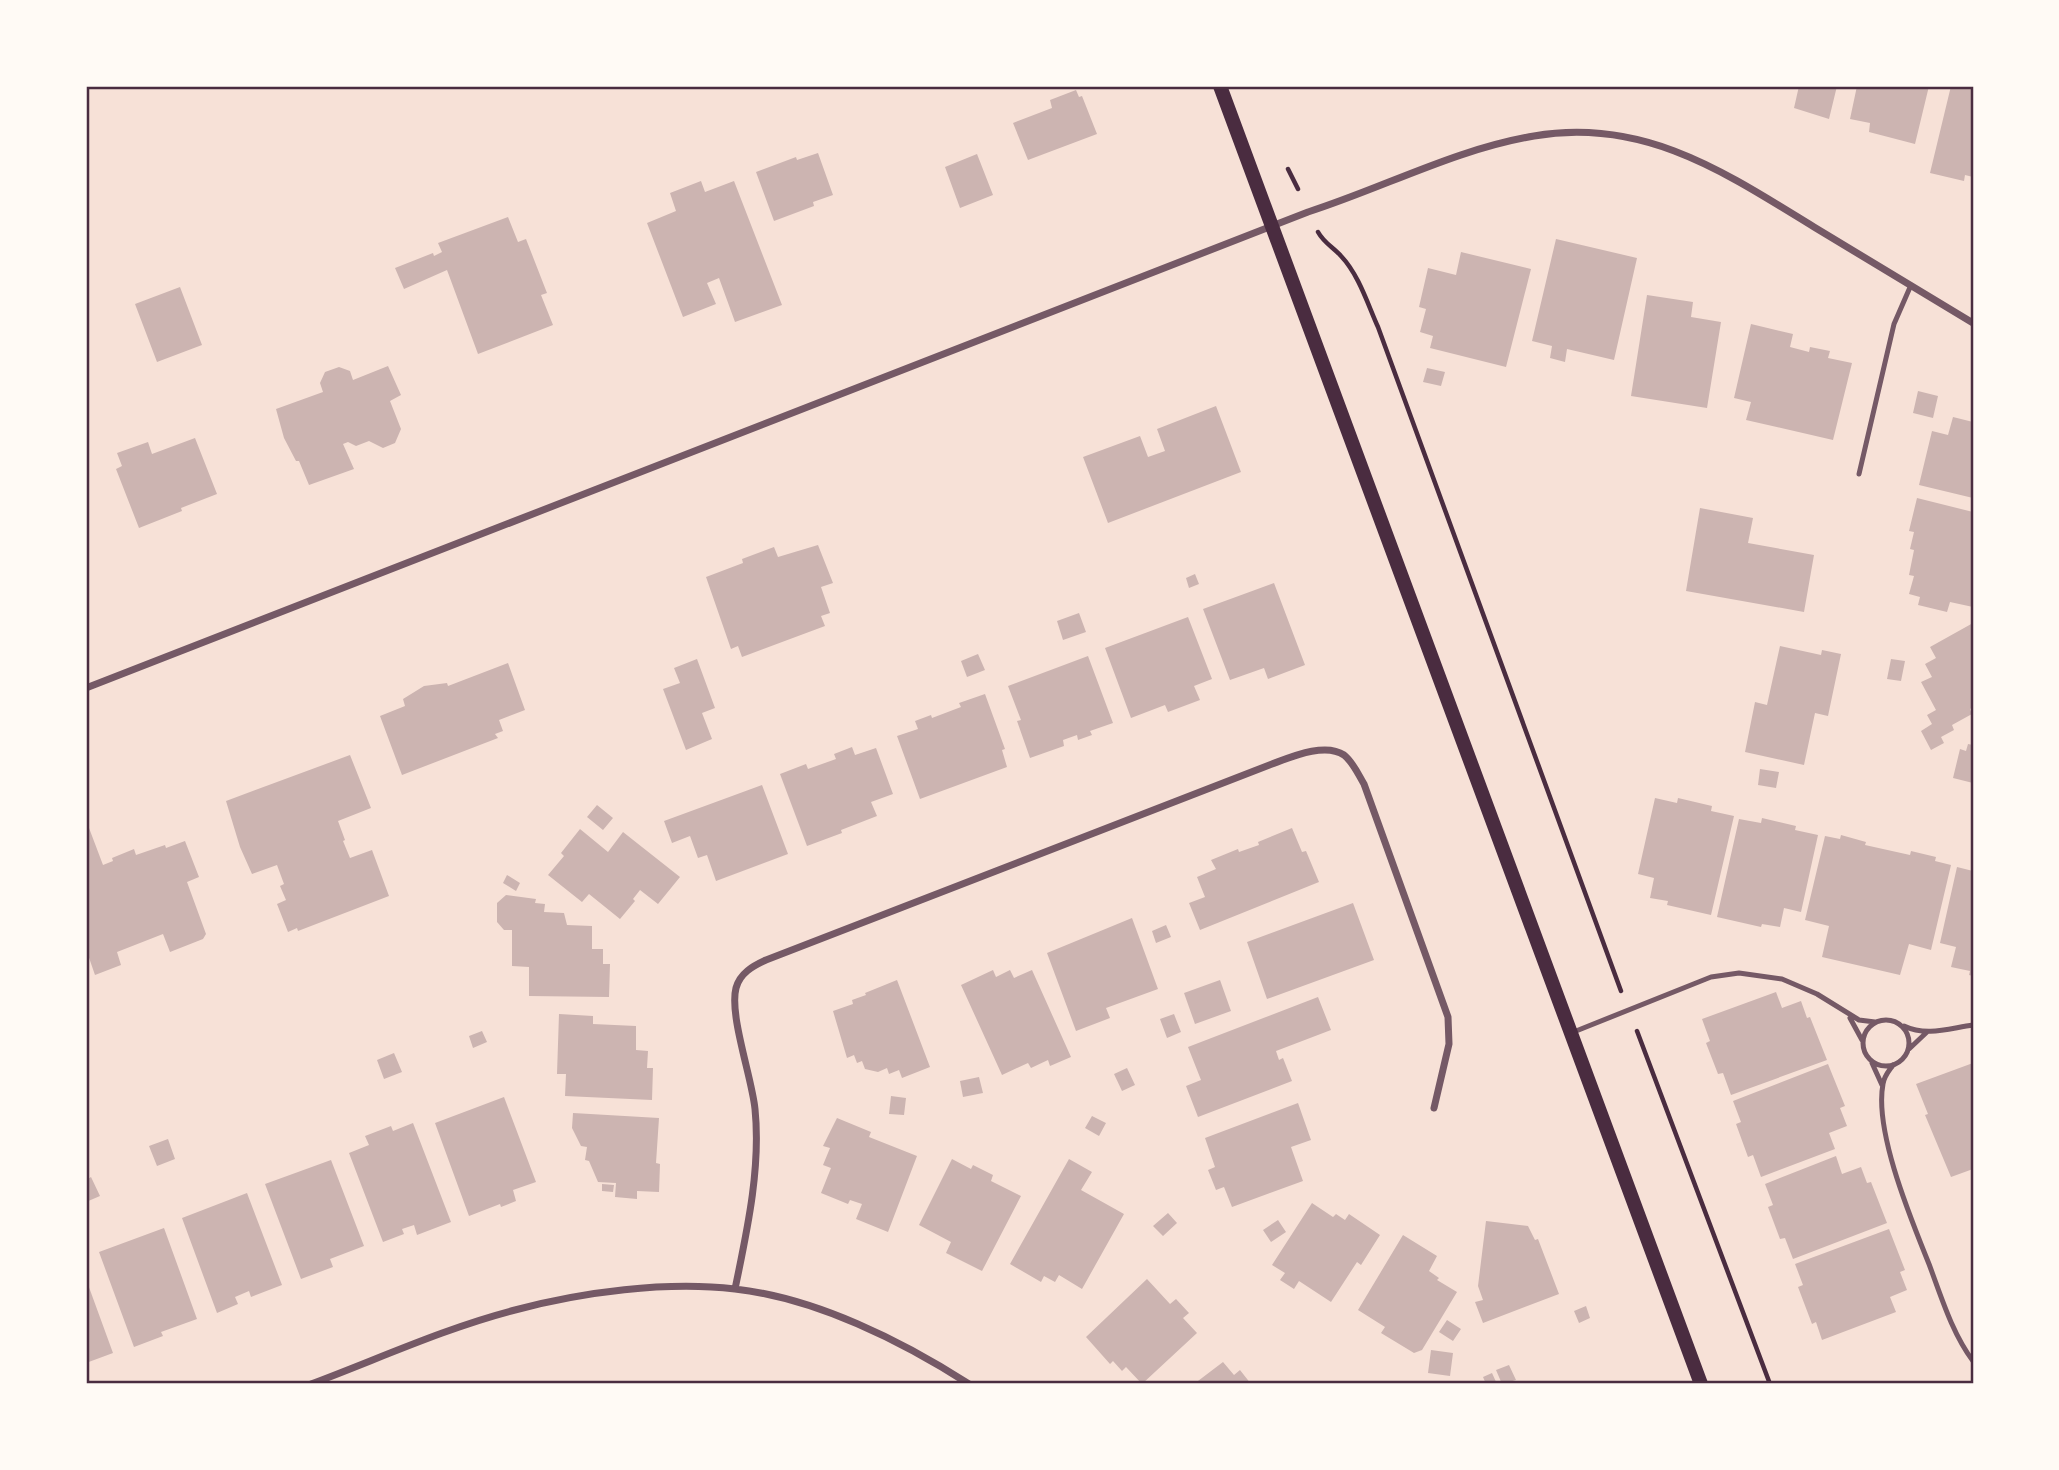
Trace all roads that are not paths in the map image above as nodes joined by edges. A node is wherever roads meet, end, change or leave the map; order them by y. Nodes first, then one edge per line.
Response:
1 (1220, 86) edge
2 (1272, 226) junction
3 (1911, 285) junction
4 (1973, 323) edge
5 (1859, 474) dead end
6 (86, 688) edge
7 (1849, 1016) junction
8 (1875, 1022) junction
9 (1898, 1023) junction
10 (1973, 1025) edge
11 (1927, 1032) junction
12 (1571, 1033) junction
13 (1863, 1042) junction
14 (1908, 1050) junction
15 (1872, 1062) junction
16 (1893, 1065) junction
17 (1882, 1085) junction
18 (1434, 1108) dead end
19 (735, 1289) junction
20 (1973, 1361) edge
21 (311, 1384) edge
22 (969, 1384) edge
23 (1701, 1384) edge

1 - 2 main road
2 - 3 street
2 - 6 street
2 - 12 main road
3 - 4 street
3 - 5 lane
7 - 8 lane
7 - 12 lane
7 - 13 lane
8 - 9 lane
8 - 13 lane
9 - 11 lane
9 - 14 lane
10 - 11 lane
11 - 14 lane
12 - 23 main road
13 - 15 lane
14 - 16 lane
15 - 16 lane
15 - 17 lane
16 - 17 lane
17 - 20 lane
18 - 19 street
19 - 21 street
19 - 22 street

